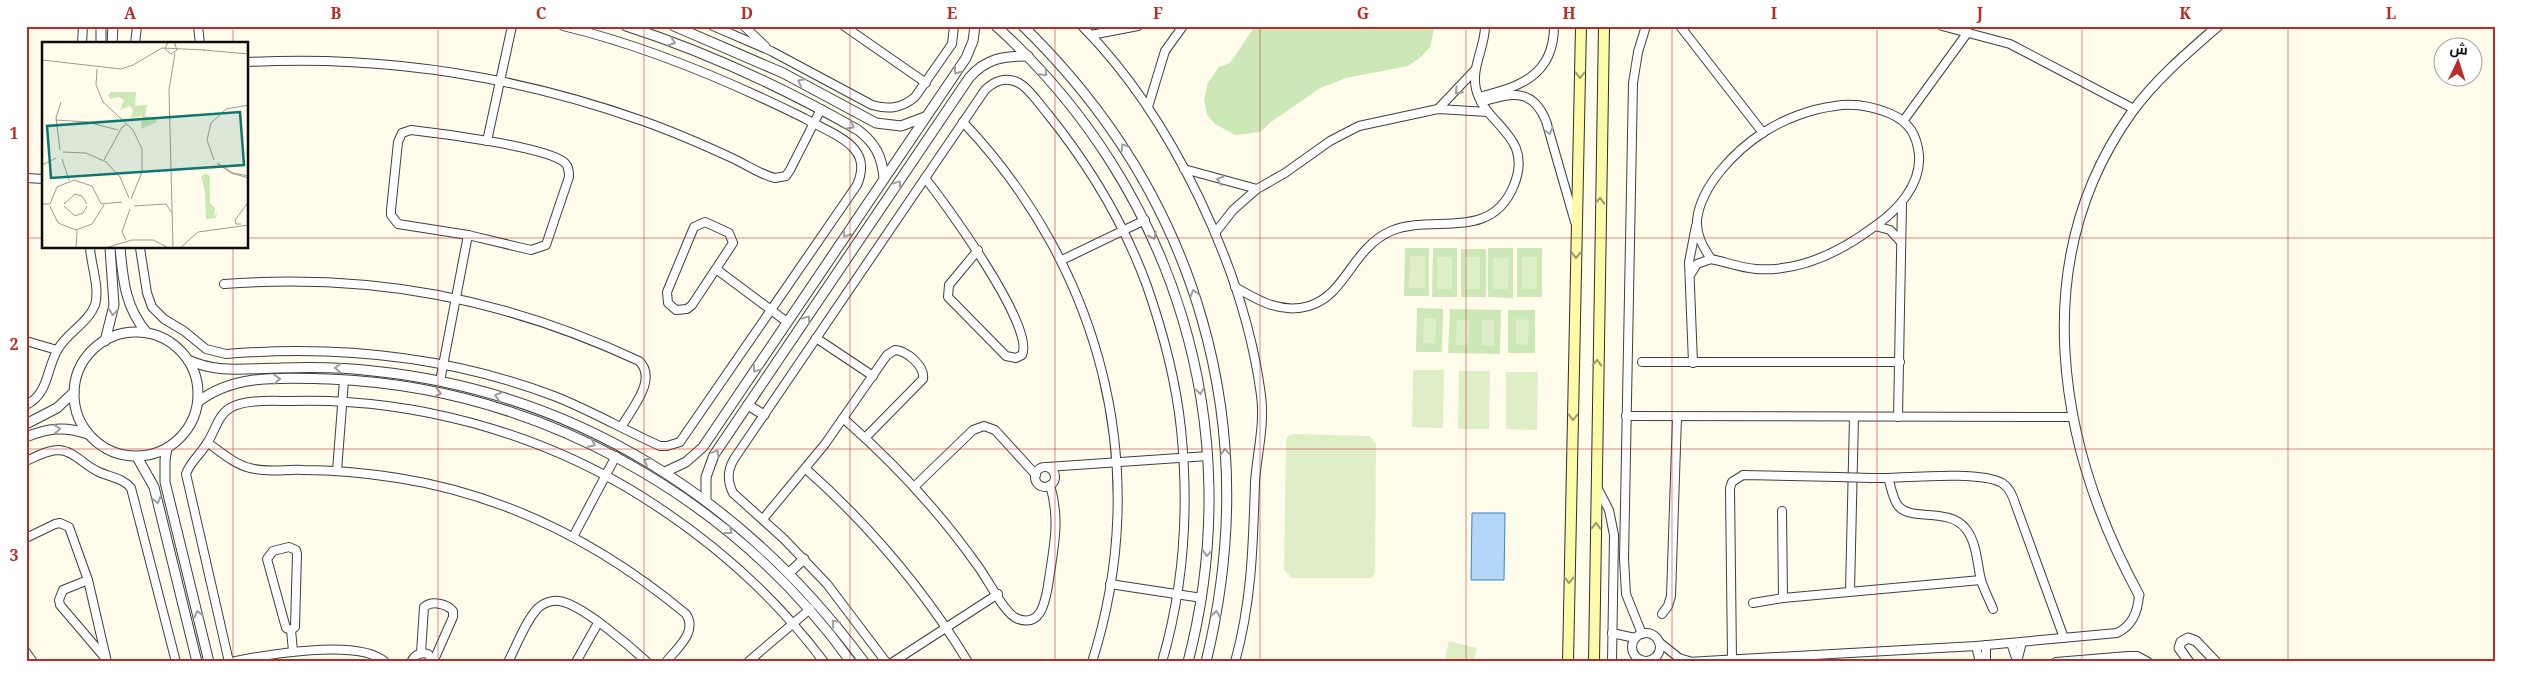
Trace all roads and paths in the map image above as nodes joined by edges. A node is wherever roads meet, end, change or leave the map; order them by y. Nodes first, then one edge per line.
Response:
1 (83, 26) edge
2 (101, 26) edge
3 (113, 26) edge
4 (137, 26) edge
5 (198, 26) edge
6 (512, 26) edge
7 (563, 26) edge
8 (626, 26) edge
9 (674, 26) edge
10 (713, 26) edge
11 (744, 26) edge
12 (844, 26) edge
13 (954, 26) edge
14 (975, 26) edge
15 (996, 26) edge
16 (1023, 26) edge
17 (1082, 26) edge
18 (1138, 26) edge
19 (1183, 26) edge
20 (1485, 26) edge
21 (1554, 26) edge
22 (1581, 26) edge
23 (1604, 26) edge
24 (1646, 26) edge
25 (1942, 26) edge
26 (2218, 26) edge
27 (1683, 28) edge
28 (1968, 32) junction
29 (1091, 35) junction
30 (82, 42) edge
31 (101, 42) edge
32 (112, 42) edge
33 (135, 42) edge
34 (200, 42) edge
35 (770, 50) junction
36 (1028, 56) junction
37 (249, 62) edge
38 (1475, 70) junction
39 (500, 81) junction
40 (926, 83) junction
41 (1518, 90) junction
42 (1480, 100) junction
43 (1148, 107) junction
44 (821, 109) junction
45 (1438, 109) junction
46 (2134, 109) junction
47 (1488, 112) junction
48 (925, 117) junction
49 (1904, 120) junction
50 (963, 122) junction
51 (814, 124) junction
52 (1112, 129) junction
53 (1763, 132) junction
54 (1098, 140) junction
55 (487, 141) junction
56 (1184, 169) junction
57 (26, 178) edge
58 (884, 178) junction
59 (925, 178) junction
60 (42, 179) edge
61 (1257, 189) junction
62 (1902, 203) junction
63 (1145, 220) junction
64 (1697, 222) junction
65 (1875, 226) junction
66 (1576, 229) junction
67 (1123, 231) junction
68 (1215, 233) junction
69 (468, 235) junction
70 (1901, 242) junction
71 (90, 249) edge
72 (110, 249) edge
73 (120, 249) edge
74 (140, 249) edge
75 (978, 250) junction
76 (1711, 259) junction
77 (1062, 260) junction
78 (716, 269) junction
79 (1690, 276) junction
80 (224, 284) dead end
81 (124, 286) junction
82 (1235, 286) junction
83 (114, 287) junction
84 (456, 297) junction
85 (772, 310) junction
86 (787, 322) junction
87 (147, 333) junction
88 (816, 338) junction
89 (26, 341) edge
90 (104, 341) junction
91 (57, 350) junction
92 (188, 360) junction
93 (1642, 362) dead end
94 (1900, 362) junction
95 (1693, 363) junction
96 (443, 364) junction
97 (242, 370) junction
98 (873, 376) junction
99 (344, 380) junction
100 (244, 381) junction
101 (440, 381) junction
102 (74, 392) junction
103 (198, 402) junction
104 (342, 402) junction
105 (26, 405) edge
106 (748, 405) junction
107 (764, 416) junction
108 (1626, 416) junction
109 (1677, 417) junction
110 (1854, 417) junction
111 (1898, 417) junction
112 (2072, 418) junction
113 (844, 420) junction
114 (29, 423) edge
115 (622, 426) junction
116 (38, 432) junction
117 (88, 434) junction
118 (26, 437) edge
119 (865, 438) junction
120 (208, 443) junction
121 (167, 448) junction
122 (616, 456) junction
123 (1208, 456) junction
124 (136, 457) junction
125 (1183, 458) junction
126 (26, 461) edge
127 (1116, 462) junction
128 (1047, 467) junction
129 (806, 469) junction
130 (337, 471) junction
131 (665, 472) junction
132 (1036, 475) junction
133 (605, 476) junction
134 (1888, 478) junction
135 (1050, 485) junction
136 (914, 487) junction
137 (1596, 487) junction
138 (706, 500) junction
139 (1782, 511) dead end
140 (763, 519) junction
141 (573, 537) junction
142 (26, 538) edge
143 (804, 559) junction
144 (789, 572) junction
145 (88, 580) junction
146 (1981, 580) junction
147 (1110, 584) junction
148 (1204, 588) junction
149 (1220, 590) junction
150 (1850, 591) junction
151 (998, 594) junction
152 (1177, 594) junction
153 (2139, 595) joint
154 (1202, 598) junction
155 (1783, 598) junction
156 (1753, 604) dead end
157 (810, 609) junction
158 (1993, 609) dead end
159 (1662, 614) dead end
160 (598, 623) junction
161 (793, 623) junction
162 (947, 627) junction
163 (291, 630) junction
164 (1612, 633) junction
165 (1638, 636) junction
166 (2064, 638) junction
167 (1659, 642) junction
168 (2022, 642) junction
169 (2011, 643) junction
170 (1986, 645) junction
171 (1976, 646) junction
172 (293, 651) junction
173 (26, 652) edge
174 (421, 653) junction
175 (1732, 659) junction
176 (107, 661) edge
177 (434, 661) edge
178 (1641, 661) edge
179 (1654, 661) edge
180 (2017, 661) edge
181 (33, 662) edge
182 (176, 662) edge
183 (198, 662) edge
184 (209, 662) edge
185 (230, 662) edge
186 (385, 662) edge
187 (411, 662) edge
188 (508, 662) edge
189 (576, 662) edge
190 (647, 662) edge
191 (666, 662) edge
192 (748, 662) edge
193 (824, 662) edge
194 (851, 662) edge
195 (864, 662) edge
196 (886, 662) edge
197 (893, 662) edge
198 (968, 662) edge
199 (1092, 662) edge
200 (1162, 662) edge
201 (1188, 662) edge
202 (1206, 662) edge
203 (1235, 662) edge
204 (1568, 662) edge
205 (1594, 662) edge
206 (1612, 662) edge
207 (1688, 662) edge
208 (1980, 662) edge
209 (1986, 662) edge
210 (2056, 662) edge
211 (2148, 662) edge
212 (2189, 662) edge
213 (2216, 662) edge

1 - 30 street
2 - 31 street
3 - 32 street
4 - 33 street
5 - 34 street
6 - 39 street
7 - 51 street
8 -> 44 street
48 -> 9 street
10 - 35 street
11 - 35 street
12 - 40 street
13 - 40 street
14 -> 48 street
15 - 36 street
16 - 52 street
17 - 29 street
18 - 29 street
19 - 43 street
20 - 38 street
21 - 41 street
22 -> 66 main road
137 -> 23 main road
24 - 108 street
25 - 28 street
26 - 46 street
27 - 53 street
28 - 46 street
28 - 49 street
29 - 43 street
35 - 40 street
36 -> 54 street
106 -> 36 street
37 - 39 street
38 - 42 street
38 -> 45 street
39 - 51 street
39 - 55 street
41 - 42 street
41 -> 66 street
42 - 47 street
43 - 56 street
44 - 51 street
44 -> 58 street
45 - 47 street
45 - 61 street
46 - 112 street
47 - 82 street
48 - 58 street
49 - 53 street
49 - 62 street
50 - 59 street
50 - 67 street
50 - 77 street
51 - 85 street
52 - 54 street
149 -> 52 street
53 - 64 street
54 - 63 street
55 - 69 street
55 - 69 street
61 -> 56 street
56 - 68 street
57 - 60 street
58 -> 86 street
59 - 75 street
59 - 88 street
61 - 68 street
62 - 65 street
62 - 70 street
63 - 67 street
63 -> 123 street
64 - 76 street
64 - 79 street
65 - 70 street
65 - 76 street
66 -> 204 main road
67 - 77 street
67 - 125 street
68 - 82 street
69 - 84 street
70 - 94 street
71 - 91 street
72 - 83 street
73 - 81 street
74 - 96 street
75 - 75 street
76 - 79 street
77 - 127 street
78 - 78 street
78 - 85 street
79 - 95 street
80 - 84 street
81 - 83 street
81 - 87 street
82 - 203 street
83 -> 90 street
84 - 96 street
84 - 115 street
85 - 86 street
85 - 115 street
86 -> 131 street
87 - 90 street
87 - 92 street
88 - 98 street
88 - 107 street
89 - 91 street
90 - 102 street
91 - 105 street
92 - 97 street
92 - 103 street
93 - 95 street
94 - 95 street
94 - 111 street
96 - 101 street
96 - 115 street
97 - 100 street
101 -> 97 street
98 - 113 street
98 - 119 street
100 -> 99 street
99 - 104 street
99 -> 122 street
100 - 103 street
131 -> 101 street
102 - 114 street
102 - 117 street
103 - 121 street
104 - 120 street
104 - 130 street
104 - 133 street
106 - 107 street
138 -> 106 street
107 - 140 street
108 - 109 street
108 - 165 street
109 - 110 street
109 - 159 street
110 - 111 street
110 - 150 street
111 - 112 street
112 - 153 street
113 - 119 street
113 - 129 street
114 - 116 street
116 -> 117 street
116 - 118 street
117 - 124 street
119 - 136 street
120 - 130 street
120 - 185 street
121 - 124 street
184 -> 121 street
122 - 133 street
122 -> 157 street
123 - 125 street
123 -> 148 street
124 -> 183 street
125 - 127 street
125 - 152 street
126 - 182 street
127 - 128 street
127 - 147 street
128 - 132 street
128 - 135 street
129 - 140 street
129 - 162 street
130 - 141 street
131 - 138 street
132 - 135 street
132 - 136 street
133 - 141 street
133 - 161 street
134 - 146 street
134 - 166 street
134 - 175 street, bridge
135 - 151 street
136 - 151 street
137 - 164 street
205 -> 137 main road
138 - 144 street
139 - 155 street
140 - 143 street
141 - 191 street
142 - 145 street
143 - 144 street
143 - 196 street
195 -> 144 street
145 - 176 street
145 - 176 street
146 - 150 street
146 - 158 street
147 - 152 street
147 - 199 street
148 - 149 street
148 - 154 street
202 -> 149 street
150 - 155 street
151 - 162 street
152 - 154 street
152 - 200 street
153 - 166 street
154 - 201 street
155 - 156 street
157 - 161 street
157 - 194 street
160 - 188 street
160 - 189 street
160 - 190 street
161 - 192 street
161 - 193 street
162 - 197 street
162 - 198 street
163 - 163 street
163 - 172 street
164 - 165 street
164 - 206 street
165 - 167 street
165 - 178 street
166 - 168 street
167 - 179 street
167 - 207 street
168 - 169 street
168 - 180 street
169 - 170 street
169 - 180 street
170 - 171 street
170 - 209 street
171 - 175 street
171 - 208 street
172 - 185 street
172 - 186 street
173 - 181 street
174 - 177 street
174 - 177 street
174 - 187 street
175 - 207 street
178 - 179 street
210 - 211 street
212 - 213 street

